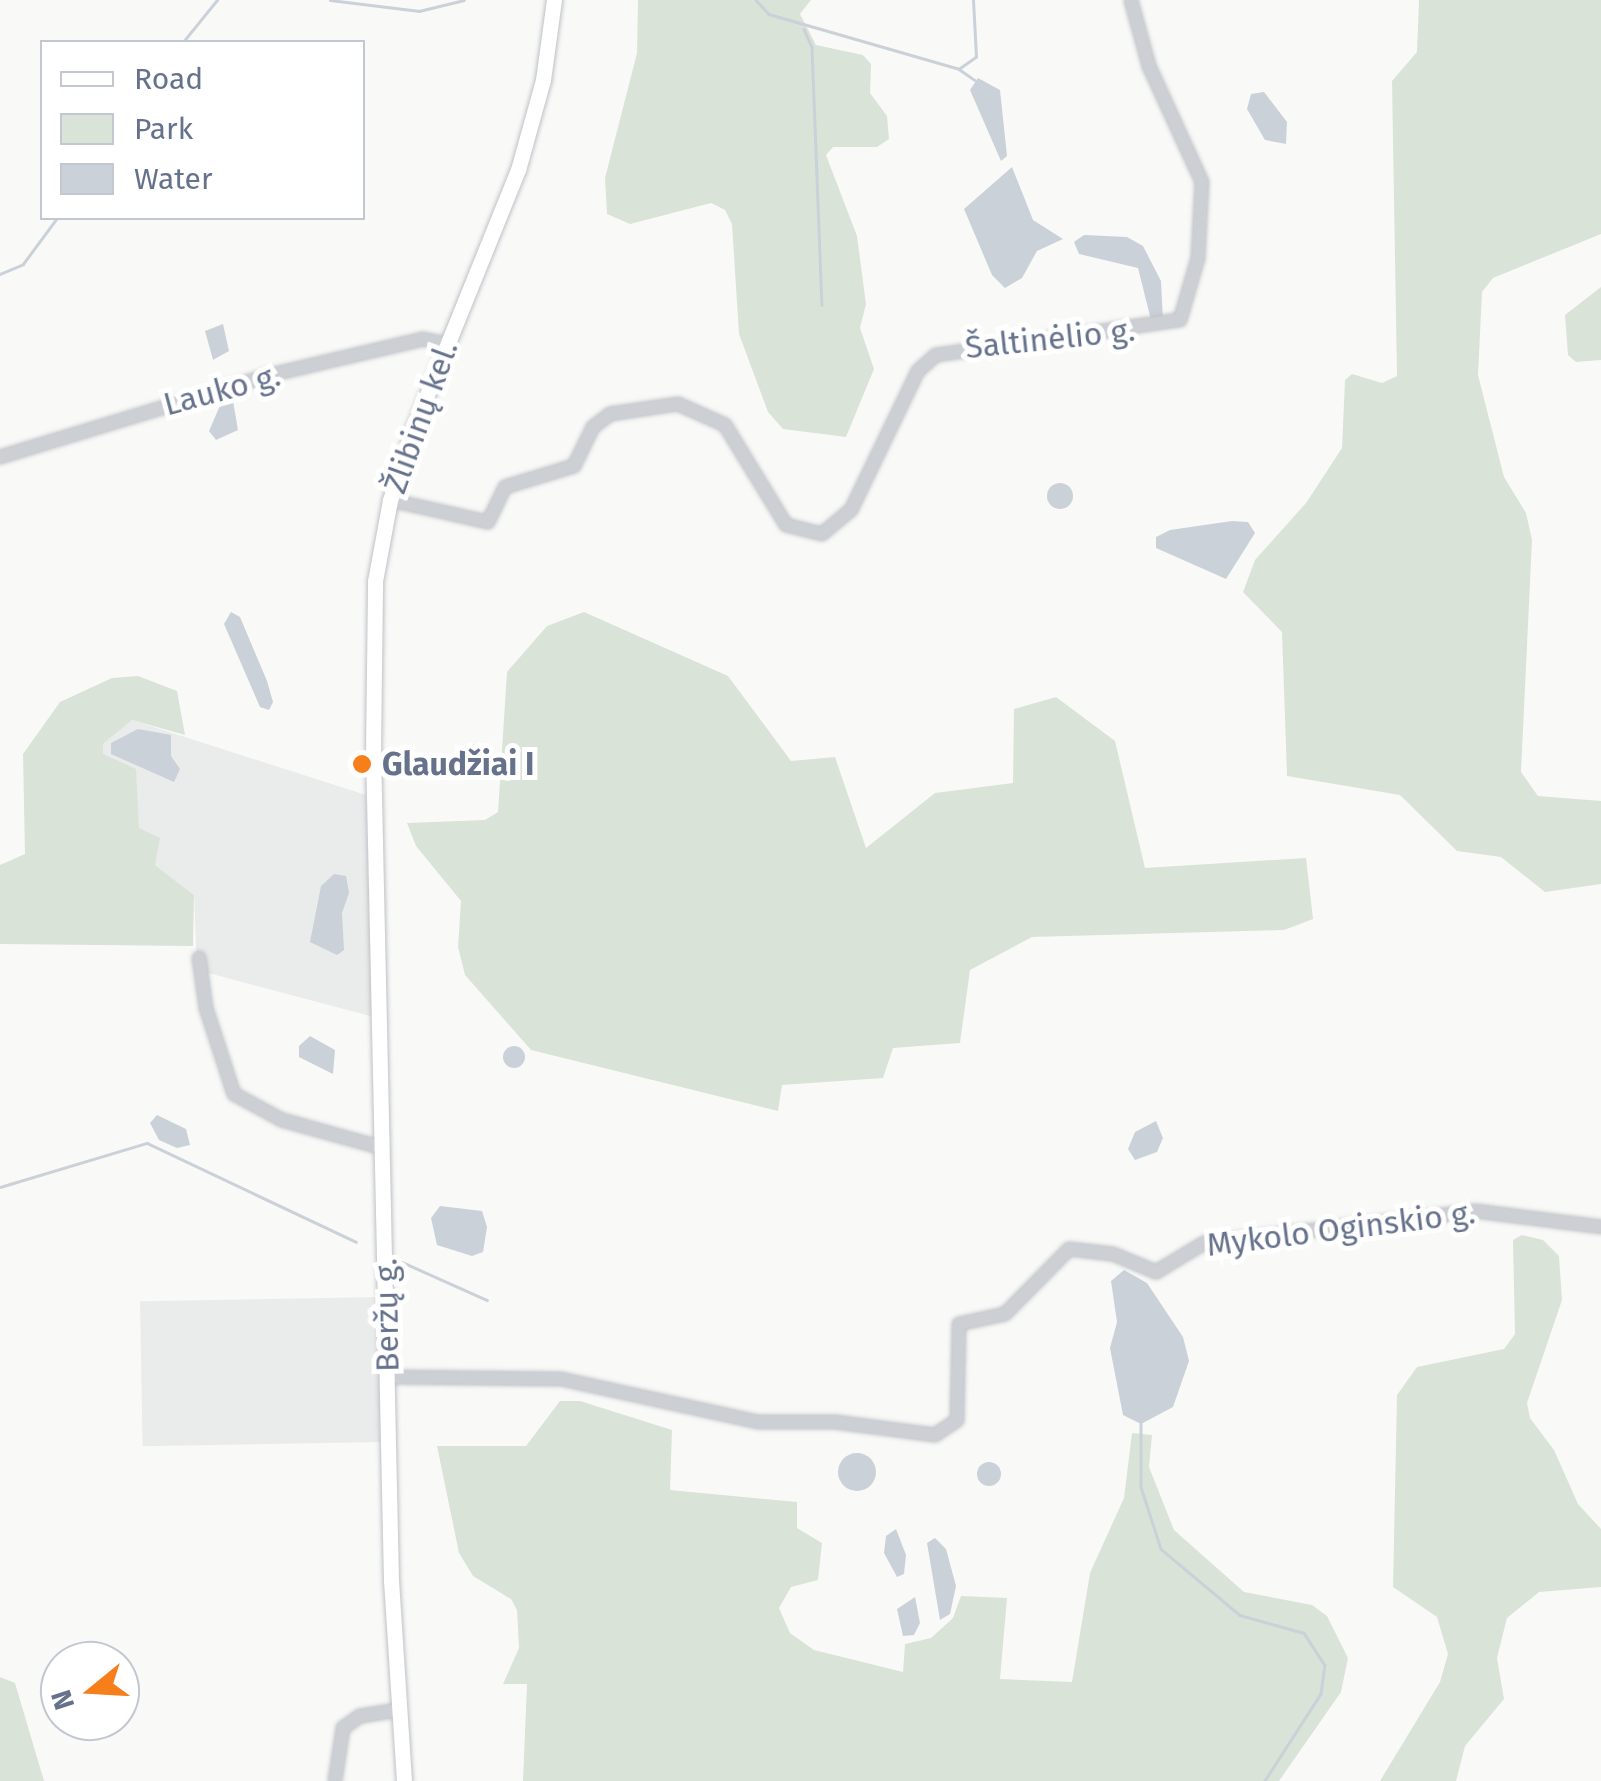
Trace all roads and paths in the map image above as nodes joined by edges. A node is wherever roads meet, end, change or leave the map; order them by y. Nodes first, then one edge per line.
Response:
1 (554, 0) edge
2 (1130, 0) edge
3 (446, 344) junction
4 (0, 457) edge
5 (390, 500) junction
6 (376, 849) joint
7 (198, 958) dead end
8 (383, 1148) junction
9 (1601, 1227) edge
10 (388, 1377) junction
11 (397, 1710) junction
12 (336, 1781) edge
13 (404, 1781) edge

1 - 3 main road, Žlibinų kel.
2 - 5 street, Šaltinėlio g.
3 - 4 street, Lauko g.
3 - 5 main road, Žlibinų kel.
5 - 6 main road, Žlibinų kel.
6 - 8 main road, Beržų g.
7 - 8 street
8 - 10 main road, Beržų g.
9 - 10 street, Mykolo Oginskio g.
10 - 11 main road, Beržų g.
11 - 12 street
11 - 13 main road, Beržų g.

